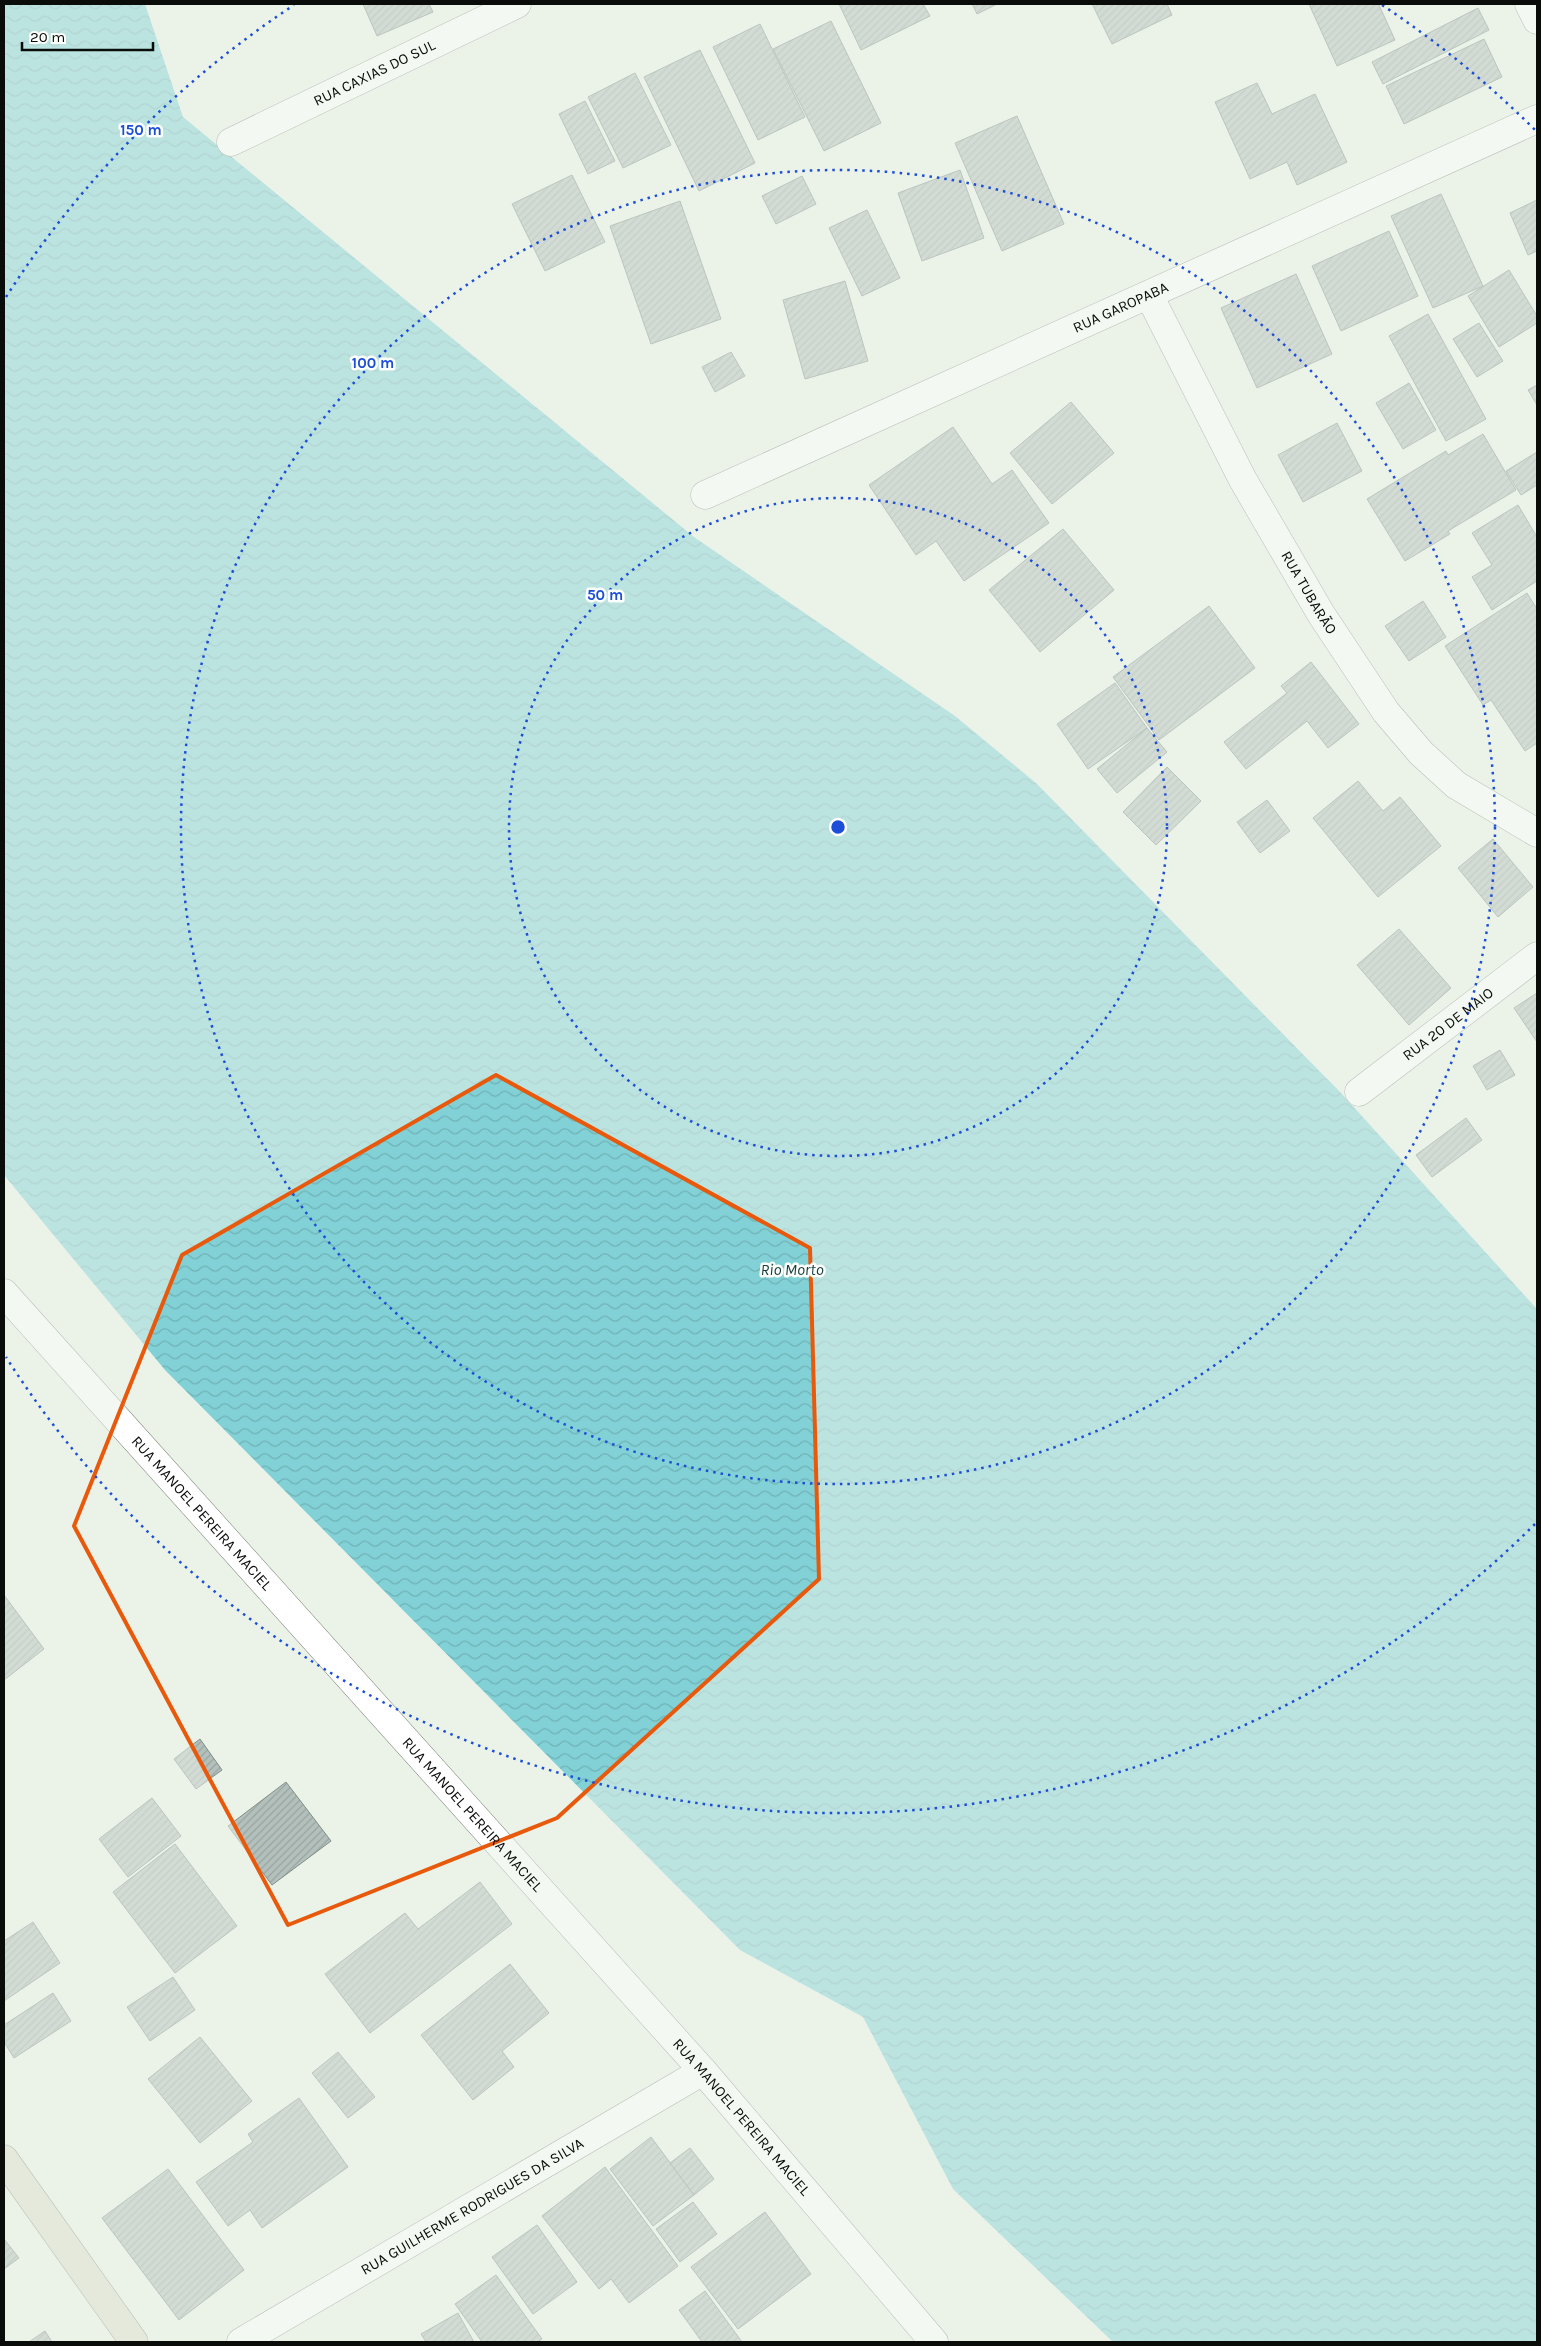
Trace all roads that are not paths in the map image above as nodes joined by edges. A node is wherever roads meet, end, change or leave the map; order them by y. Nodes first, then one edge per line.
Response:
1 (517, 4) edge
2 (1529, 4) edge
3 (1537, 20) edge
4 (1537, 119) edge
5 (231, 142) dead end
6 (1149, 295) junction
7 (704, 495) dead end
8 (1537, 833) edge
9 (1537, 956) edge
10 (1359, 1092) dead end
11 (4, 1293) edge
12 (703, 2071) junction
13 (4, 2159) edge
14 (134, 2342) edge
15 (241, 2342) edge
16 (934, 2342) edge

1 - 5 street, RUA CAXIAS DO SUL
2 - 3 street
4 - 6 street, RUA GAROPABA
6 - 7 street, RUA GAROPABA
6 - 8 street, RUA TUBARÃO
9 - 10 street, RUA 20 DE MAIO
11 - 12 street, RUA MANOEL PEREIRA MACIEL
12 - 15 street, RUA GUILHERME RODRIGUES DA SILVA
12 - 16 street, RUA MANOEL PEREIRA MACIEL
13 - 14 main road

